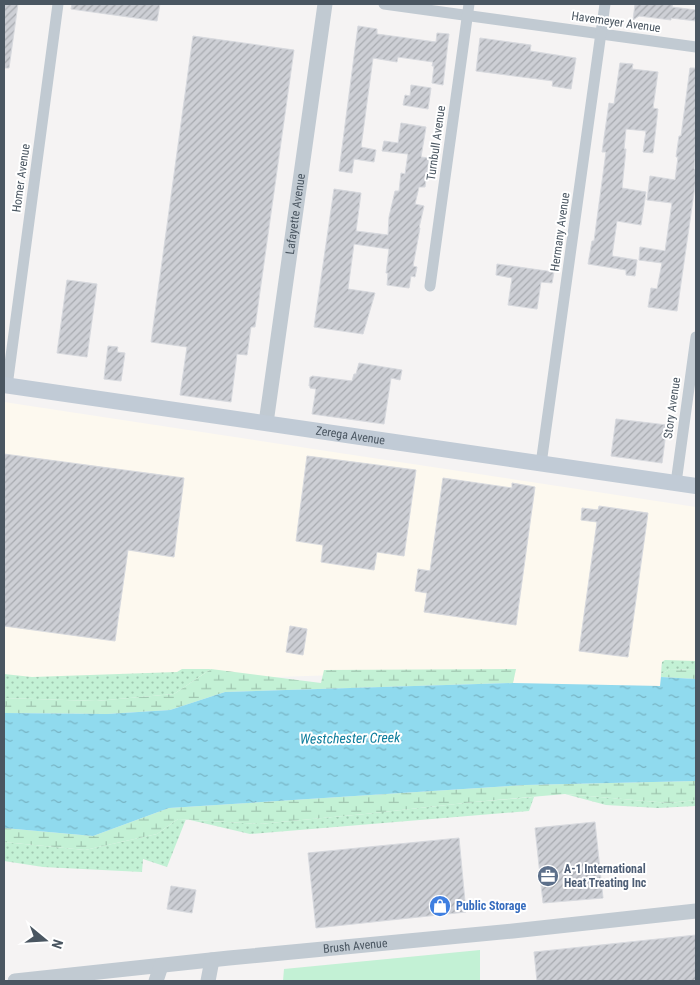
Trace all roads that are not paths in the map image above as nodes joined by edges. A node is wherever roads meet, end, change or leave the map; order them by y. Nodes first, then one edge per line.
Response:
1 (58, 4) edge
2 (325, 4) edge
3 (384, 4) edge
4 (469, 4) edge
5 (605, 4) edge
6 (467, 16) junction
7 (601, 34) junction
8 (696, 48) edge
9 (430, 286) dead end
10 (696, 337) edge
11 (5, 386) edge
12 (266, 422) junction
13 (541, 464) junction
14 (676, 483) junction
15 (696, 486) edge
16 (696, 911) edge
17 (212, 960) junction
18 (161, 966) junction
19 (15, 981) edge
20 (156, 981) edge
21 (208, 981) edge

1 - 11 street, Homer Avenue
2 - 12 street, Lafayette Avenue
3 - 6 street, Havemeyer Avenue
4 - 6 street, Turnbull Avenue
5 - 7 street, Hermany Avenue
6 - 7 street, Havemeyer Avenue
6 - 9 street, Turnbull Avenue
7 - 8 street, Havemeyer Avenue
7 - 13 street, Hermany Avenue
10 - 14 street, Story Avenue
11 - 12 main road, Zerega Avenue
12 - 13 main road, Zerega Avenue
13 - 14 main road, Zerega Avenue
14 - 15 main road, Zerega Avenue
16 - 17 street, Brush Avenue
17 - 18 street, Brush Avenue
17 - 21 street
18 - 19 street, Brush Avenue
18 - 20 street

